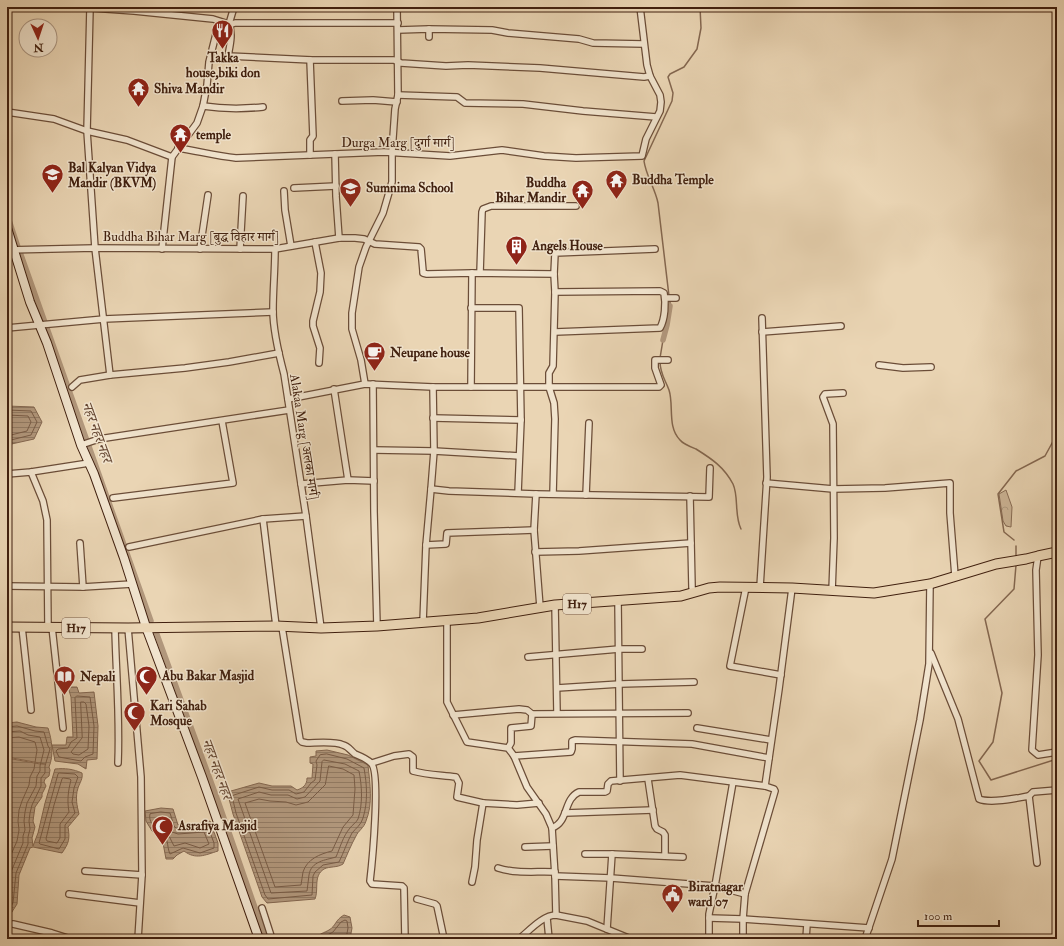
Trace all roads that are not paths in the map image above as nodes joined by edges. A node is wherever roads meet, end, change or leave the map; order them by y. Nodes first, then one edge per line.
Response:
1 (77, 7) edge
2 (234, 7) edge
3 (397, 7) edge
4 (640, 7) edge
5 (90, 8) junction
6 (134, 9) edge
7 (398, 23) junction
8 (229, 24) junction
9 (429, 29) junction
10 (398, 30) junction
11 (429, 37) dead end
12 (644, 44) junction
13 (310, 60) junction
14 (398, 62) junction
15 (650, 76) junction
16 (398, 95) junction
17 (342, 101) dead end
18 (397, 102) junction
19 (203, 106) junction
20 (263, 107) dead end
21 (7, 112) edge
22 (656, 118) junction
23 (87, 131) junction
24 (178, 148) junction
25 (392, 152) junction
26 (335, 154) junction
27 (310, 155) junction
28 (172, 157) junction
29 (336, 186) junction
30 (294, 188) dead end
31 (284, 191) dead end
32 (208, 196) dead end
33 (243, 196) dead end
34 (576, 206) dead end
35 (7, 228) edge
36 (340, 238) junction
37 (369, 241) junction
38 (315, 242) junction
39 (291, 246) junction
40 (95, 248) junction
41 (162, 249) junction
42 (200, 249) junction
43 (240, 249) junction
44 (275, 249) junction
45 (655, 249) dead end
46 (10, 250) edge
47 (472, 273) junction
48 (480, 273) junction
49 (554, 274) junction
50 (555, 292) junction
51 (665, 298) junction
52 (676, 298) dead end
53 (471, 308) junction
54 (273, 312) junction
55 (762, 318) dead end
56 (104, 319) junction
57 (41, 326) junction
58 (840, 326) dead end
59 (7, 328) edge
60 (555, 332) junction
61 (762, 332) junction
62 (279, 353) junction
63 (668, 360) dead end
64 (319, 363) dead end
65 (879, 365) dead end
66 (932, 366) dead end
67 (110, 375) junction
68 (365, 384) junction
69 (373, 384) junction
70 (72, 387) dead end
71 (433, 387) junction
72 (471, 387) junction
73 (520, 387) junction
74 (549, 387) junction
75 (334, 389) junction
76 (843, 393) dead end
77 (288, 399) junction
78 (289, 410) junction
79 (433, 418) junction
80 (521, 420) junction
81 (222, 421) junction
82 (589, 422) dead end
83 (83, 444) junction
84 (374, 450) junction
85 (434, 451) junction
86 (519, 456) junction
87 (89, 463) junction
88 (710, 468) dead end
89 (31, 472) junction
90 (7, 474) edge
91 (348, 480) junction
92 (374, 481) junction
93 (766, 483) junction
94 (301, 484) junction
95 (432, 489) junction
96 (833, 489) junction
97 (518, 493) junction
98 (536, 494) junction
99 (553, 494) junction
100 (586, 495) junction
101 (690, 496) junction
102 (113, 498) dead end
103 (306, 516) junction
104 (263, 519) junction
105 (534, 530) junction
106 (80, 543) dead end
107 (691, 543) junction
108 (426, 546) junction
109 (129, 547) dead end
110 (535, 552) junction
111 (1057, 552) edge
112 (1038, 556) junction
113 (955, 576) junction
114 (132, 584) junction
115 (930, 584) junction
116 (7, 586) edge
117 (48, 586) junction
118 (83, 587) junction
119 (746, 587) junction
120 (760, 587) junction
121 (792, 588) junction
122 (832, 591) junction
123 (693, 593) junction
124 (618, 601) junction
125 (555, 606) junction
126 (540, 607) junction
127 (447, 620) junction
128 (423, 622) junction
129 (279, 626) junction
130 (378, 626) junction
131 (7, 627) edge
132 (22, 627) junction
133 (50, 627) junction
134 (146, 627) junction
135 (115, 628) junction
136 (128, 628) junction
137 (321, 628) junction
138 (619, 649) junction
139 (642, 649) dead end
140 (930, 651) junction
141 (557, 655) junction
142 (528, 657) dead end
143 (781, 675) junction
144 (694, 682) dead end
145 (620, 684) junction
146 (557, 688) junction
147 (31, 710) dead end
148 (557, 713) junction
149 (688, 713) dead end
150 (453, 714) junction
151 (532, 714) junction
152 (620, 714) junction
153 (63, 728) dead end
154 (697, 728) dead end
155 (771, 740) junction
156 (620, 741) junction
157 (508, 748) junction
158 (1057, 752) edge
159 (514, 756) junction
160 (769, 758) junction
161 (118, 763) dead end
162 (372, 763) junction
163 (648, 778) junction
164 (620, 781) junction
165 (733, 782) junction
166 (765, 786) junction
167 (1057, 790) edge
168 (1030, 796) junction
169 (483, 803) junction
170 (539, 803) junction
171 (653, 810) junction
172 (565, 813) junction
173 (552, 828) junction
174 (553, 846) junction
175 (525, 847) dead end
176 (585, 854) dead end
177 (612, 854) junction
178 (665, 856) junction
179 (683, 857) dead end
180 (1037, 863) dead end
181 (498, 868) dead end
182 (86, 871) dead end
183 (555, 874) junction
184 (142, 875) junction
185 (611, 878) junction
186 (472, 882) dead end
187 (716, 886) junction
188 (70, 894) dead end
189 (745, 894) junction
190 (417, 899) dead end
191 (140, 903) junction
192 (262, 908) dead end
193 (556, 915) junction
194 (547, 918) junction
195 (709, 918) junction
196 (743, 919) junction
197 (13, 924) dead end
198 (807, 924) junction
199 (869, 928) junction
200 (607, 929) junction
201 (617, 936) edge
202 (71, 939) edge
203 (138, 939) edge
204 (259, 939) edge
205 (272, 939) edge
206 (405, 939) edge
207 (444, 939) edge
208 (520, 939) edge
209 (549, 939) edge
210 (631, 939) edge
211 (709, 939) edge
212 (743, 939) edge
213 (806, 939) edge
214 (866, 939) edge

1 - 5 street
2 - 8 street
3 - 7 street
4 - 12 street
5 - 6 street
5 - 23 street
6 - 8 street
7 - 8 street
7 - 10 street
8 - 13 street
8 - 19 street
9 - 10 street
9 - 11 street
9 - 12 street
10 - 14 street
12 - 15 street
13 - 14 street
13 - 27 street
14 - 15 street
14 - 16 street
15 - 22 street
16 - 18 street
16 - 22 street
17 - 18 street
18 - 25 street
19 - 20 street
19 - 24 street
21 - 23 street
22 - 25 street, Durga Marg [दुर्गा मार्ग]
23 - 28 street
23 - 40 street
24 - 27 street, Durga Marg [दुर्गा मार्ग]
24 - 28 street
25 - 26 street, Durga Marg [दुर्गा मार्ग]
25 - 37 street
26 - 27 street, Durga Marg [दुर्गा मार्ग]
26 - 29 street
28 - 41 street
29 - 30 street
29 - 36 street
31 - 39 street
32 - 42 street
33 - 43 street
34 - 48 street
35 - 46 street
36 - 37 street, Buddha Bihar Marg [बुद्ध विहार मार्ग]
36 - 38 street, Buddha Bihar Marg [बुद्ध विहार मार्ग]
37 - 47 street, Buddha Bihar Marg [बुद्ध विहार मार्ग]
37 - 68 street
38 - 39 street, Buddha Bihar Marg [बुद्ध विहार मार्ग]
38 - 64 street
39 - 44 street, Buddha Bihar Marg [बुद्ध विहार मार्ग]
40 - 41 street, Buddha Bihar Marg [बुद्ध विहार मार्ग]
40 - 46 street, Buddha Bihar Marg [बुद्ध विहार मार्ग]
40 - 56 street
41 - 42 street, Buddha Bihar Marg [बुद्ध विहार मार्ग]
42 - 43 street, Buddha Bihar Marg [बुद्ध विहार मार्ग]
43 - 44 street, Buddha Bihar Marg [बुद्ध विहार मार्ग]
44 - 54 street, Alakaa Marg [अलका मार्ग]
45 - 49 street
46 - 57 street
47 - 48 street, Buddha Bihar Marg [बुद्ध विहार मार्ग]
47 - 53 street
48 - 49 street, Buddha Bihar Marg [बुद्ध विहार मार्ग]
49 - 50 street
50 - 51 street
50 - 60 street
51 - 52 street
51 - 60 street
53 - 72 street
53 - 73 street
54 - 56 street
54 - 62 street, Alakaa Marg [अलका मार्ग]
55 - 61 street
56 - 57 street
56 - 67 street
57 - 59 street
57 - 83 street
58 - 61 street
60 - 74 street
61 - 93 street
62 - 67 street
62 - 77 street, Alakaa Marg [अलका मार्ग]
63 - 74 street
65 - 66 street
67 - 70 street
68 - 69 street
68 - 75 street
69 - 71 street
69 - 84 street
71 - 72 street
71 - 79 street
72 - 73 street
73 - 74 street
73 - 80 street
74 - 99 street
75 - 77 street
75 - 91 street
76 - 96 street
77 - 78 street, Alakaa Marg [अलका मार्ग]
78 - 81 street
78 - 94 street, Alakaa Marg [अलका मार्ग]
79 - 80 street
79 - 85 street
80 - 86 street
81 - 83 street
81 - 102 street
82 - 100 street
83 - 87 street
84 - 85 street
84 - 92 street
85 - 86 street
85 - 95 street
86 - 97 street
87 - 89 street
87 - 114 street
88 - 101 street
89 - 90 street
89 - 117 street
91 - 92 street
91 - 94 street
92 - 130 street
93 - 96 street
93 - 120 street
94 - 103 street, Alakaa Marg [अलका मार्ग]
95 - 97 street
95 - 108 street
96 - 113 street
96 - 122 street
97 - 98 street
98 - 99 street
98 - 105 street
99 - 100 street
100 - 101 street
101 - 107 street
103 - 104 street
103 - 137 street, Alakaa Marg [अलका मार्ग]
104 - 109 street
104 - 129 street
105 - 108 street
105 - 110 street
106 - 118 street
107 - 110 street
107 - 123 street
108 - 128 street
110 - 126 street
111 - 112 main road, H17
112 - 113 main road, H17
112 - 158 street
113 - 115 main road, H17
114 - 118 street
114 - 134 street
115 - 122 main road, H17
115 - 140 street
116 - 117 street
117 - 118 street
117 - 133 street
119 - 120 main road, H17
119 - 123 main road, H17
119 - 143 street
120 - 121 main road, H17
121 - 122 main road, H17
121 - 143 street
123 - 124 main road, H17
124 - 125 main road, H17
124 - 138 street
125 - 126 main road, H17
125 - 141 street
126 - 127 main road, H17
127 - 128 main road, H17
127 - 150 street
128 - 130 main road, H17
129 - 134 main road, H17
129 - 137 main road, H17
129 - 162 street
130 - 137 main road, H17
131 - 132 main road, H17
132 - 133 main road, H17
132 - 147 street
133 - 135 main road, H17
133 - 153 street
134 - 136 main road, H17
134 - 204 street
135 - 136 main road, H17
135 - 161 street
136 - 184 street
138 - 139 street
138 - 141 street
138 - 145 street
140 - 168 street
140 - 199 street
141 - 142 street
141 - 146 street
143 - 155 street
144 - 145 street
145 - 146 street
145 - 152 street
146 - 148 street
148 - 151 street
148 - 152 street
149 - 152 street
150 - 151 street
150 - 157 street
151 - 157 street
152 - 156 street
154 - 155 street
155 - 160 street
156 - 159 street
156 - 160 street
156 - 164 street
157 - 159 street
159 - 170 street
160 - 166 street
162 - 169 street
162 - 206 street
163 - 164 street
163 - 165 street
163 - 171 street
164 - 172 street
165 - 166 street
165 - 187 street
166 - 189 street
167 - 168 street
168 - 180 street
169 - 170 street
169 - 186 street
170 - 173 street
171 - 172 street
171 - 178 street
172 - 173 street
173 - 174 street
174 - 175 street
174 - 183 street
176 - 177 street
177 - 178 street
177 - 185 street
178 - 179 street
181 - 183 street
182 - 184 street
183 - 185 street
183 - 193 street
184 - 191 street
185 - 187 street
185 - 200 street
187 - 189 street
187 - 195 street
188 - 191 street
189 - 196 street
190 - 207 street
191 - 203 street
192 - 205 street
193 - 194 street
193 - 200 street
194 - 208 street
194 - 209 street
195 - 196 street
195 - 211 street
196 - 198 street
196 - 212 street
197 - 202 street
198 - 199 street
198 - 213 street
199 - 214 street
200 - 201 street
201 - 210 street

